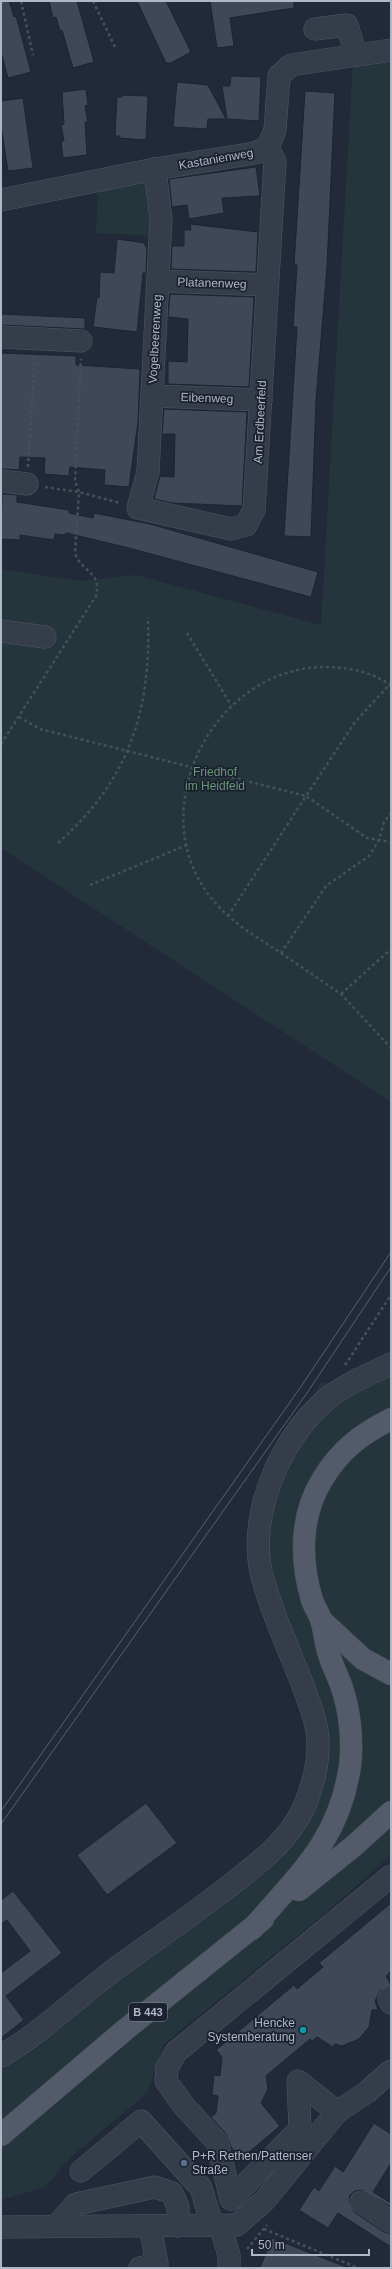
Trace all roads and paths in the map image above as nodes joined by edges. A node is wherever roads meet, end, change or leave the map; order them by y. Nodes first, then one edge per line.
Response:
1 (21, 1) edge
2 (93, 1) edge
3 (315, 30) dead end
4 (115, 47) dead end
5 (391, 50) edge
6 (34, 55) dead end
7 (356, 55) junction
8 (268, 147) junction
9 (154, 169) junction
10 (1, 200) edge
11 (158, 281) junction
12 (267, 285) junction
13 (1, 337) edge
14 (36, 339) junction
15 (81, 341) joint
16 (152, 396) junction
17 (261, 400) junction
18 (1, 481) edge
19 (27, 484) junction
20 (79, 492) junction
21 (138, 508) junction
22 (148, 617) dead end
23 (1, 631) edge
24 (187, 632) dead end
25 (45, 637) dead end
26 (390, 684) edge
27 (231, 705) junction
28 (19, 717) junction
29 (1, 744) edge
30 (128, 751) junction
31 (192, 768) junction
32 (306, 796) junction
33 (391, 812) edge
34 (380, 840) junction
35 (391, 842) edge
36 (58, 843) dead end
37 (187, 845) junction
38 (90, 885) dead end
39 (228, 916) junction
40 (391, 949) edge
41 (281, 953) junction
42 (341, 994) junction
43 (391, 1048) edge
44 (391, 1295) edge
45 (391, 1364) edge
46 (341, 1372) dead end
47 (391, 1419) edge
48 (321, 1620) junction
49 (391, 1674) edge
50 (391, 1812) edge
51 (391, 1876) edge
52 (252, 1928) junction
53 (391, 1997) edge
54 (391, 2003) edge
55 (1, 2056) edge
56 (391, 2071) edge
57 (337, 2112) junction
58 (1, 2135) edge
59 (81, 2171) dead end
60 (361, 2202) dead end
61 (391, 2222) edge
62 (57, 2225) junction
63 (216, 2225) junction
64 (150, 2226) junction
65 (178, 2226) junction
66 (1, 2227) edge
67 (264, 2229) dead end
68 (140, 2268) edge
69 (229, 2268) edge
70 (358, 2268) edge

1 - 6 path
2 - 4 path
3 - 7 street
5 - 7 street, Kastanienweg
7 - 8 street, Kastanienweg
8 - 9 street, Kastanienweg
8 - 12 street, Am Erdbeerfeld
9 - 10 street, Kastanienweg
9 - 11 street, Vogelbeerenweg
11 - 12 street, Platanenweg
11 - 16 street, Vogelbeerenweg
12 - 17 street, Am Erdbeerfeld
13 - 14 street
14 - 15 street
14 - 19 path
15 - 20 path
16 - 17 street, Eibenweg
16 - 21 street, Vogelbeerenweg
17 - 21 street, Am Erdbeerfeld
18 - 19 street
19 - 20 path
20 - 21 path
20 - 28 path
22 - 30 path
23 - 25 street
24 - 27 path
26 - 27 path
26 - 32 path
27 - 31 path
28 - 29 path
28 - 30 path
30 - 31 path
30 - 36 path
31 - 32 path
31 - 37 path
32 - 34 path
32 - 39 path
33 - 34 path
34 - 35 path
34 - 41 path
37 - 38 path
37 - 39 path
39 - 41 path
40 - 42 path
41 - 42 path
42 - 43 path
44 - 46 path
45 - 55 street
47 - 48 main road
48 - 49 main road
48 - 52 main road
50 - 52 main road, B 443
51 - 57 street
52 - 58 main road, B 443
53 - 54 street
56 - 57 street
57 - 63 street
59 - 63 street
60 - 61 street
62 - 64 street
62 - 65 street
62 - 66 street
63 - 65 street
63 - 69 street
64 - 65 street
64 - 68 street
67 - 70 path

